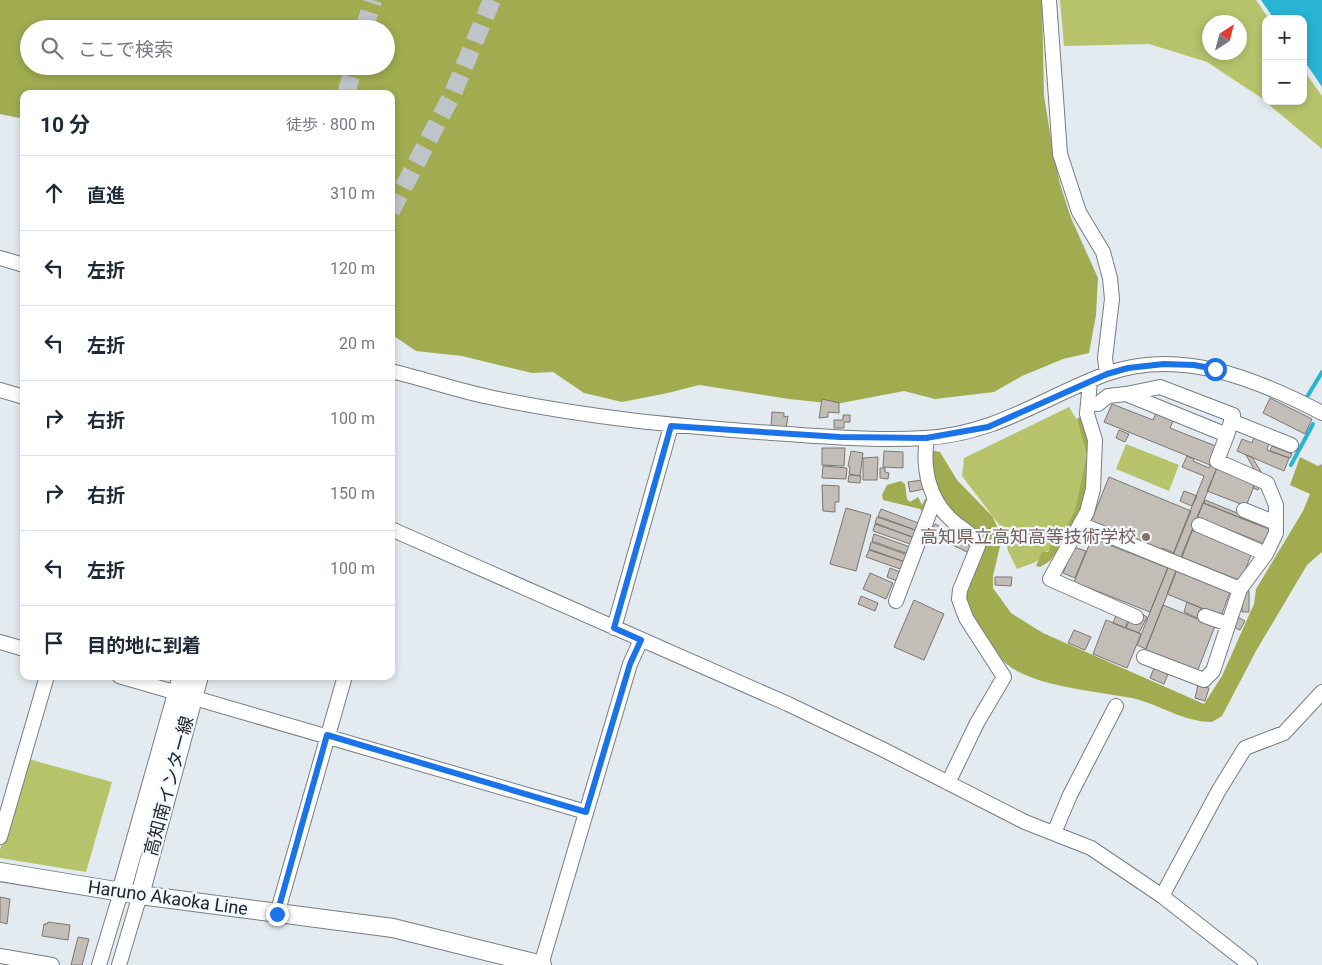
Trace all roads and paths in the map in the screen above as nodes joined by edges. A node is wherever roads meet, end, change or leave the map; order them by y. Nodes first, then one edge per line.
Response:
1 (1048, 0) edge
2 (0, 258) edge
3 (20, 263) edge
4 (395, 371) edge
5 (1107, 374) junction
6 (1090, 381) junction
7 (0, 390) edge
8 (1126, 394) junction
9 (20, 395) edge
10 (1087, 408) junction
11 (1322, 413) edge
12 (1231, 421) junction
13 (671, 426) junction
14 (1226, 435) junction
15 (926, 438) junction
16 (1291, 445) dead end
17 (934, 501) junction
18 (1244, 510) dead end
19 (1276, 523) junction
20 (1080, 524) junction
21 (1199, 526) dead end
22 (395, 531) edge
23 (1266, 554) junction
24 (1240, 589) junction
25 (896, 601) dead end
26 (1205, 616) dead end
27 (1136, 617) dead end
28 (1228, 624) junction
29 (614, 628) junction
30 (641, 640) junction
31 (0, 642) edge
32 (20, 648) edge
33 (1144, 657) dead end
34 (46, 680) edge
35 (139, 680) edge
36 (194, 680) edge
37 (344, 680) edge
38 (184, 689) edge
39 (1322, 692) edge
40 (1116, 706) dead end
41 (327, 735) junction
42 (948, 783) junction
43 (586, 812) junction
44 (1054, 833) junction
45 (0, 837) edge
46 (0, 872) edge
47 (121, 892) junction
48 (140, 895) junction
49 (1162, 896) junction
50 (277, 914) junction
51 (0, 956) edge
52 (52, 965) edge
53 (99, 965) edge
54 (119, 965) edge
55 (541, 965) edge
56 (1250, 965) edge

1 - 5 street
2 - 3 street
4 - 13 street
5 - 6 street
5 - 11 street
6 - 10 street
6 - 15 street
7 - 9 street
8 - 10 street
8 - 12 street
8 - 14 street
10 - 20 street
12 - 14 street
12 - 16 street
13 - 15 street
13 - 29 street
14 - 19 street
15 - 17 street
17 - 25 street
17 - 42 street
18 - 19 street
19 - 23 street
20 - 24 street
20 - 27 street
21 - 23 street
22 - 29 street
23 - 24 street
24 - 28 street
26 - 28 street
28 - 33 street
29 - 30 street
30 - 42 street
30 - 43 street
31 - 32 street
34 - 45 street
35 - 38 street
36 - 38 main road, 高知南インター線
37 - 41 street
38 - 41 street
38 - 47 main road, 高知南インター線
38 - 48 main road, 高知南インター線
39 - 49 street
40 - 44 street
41 - 43 street
41 - 50 street
42 - 44 street
43 - 55 street
44 - 49 street
46 - 47 main road, Haruno Akaoka Line
47 - 48 main road, Haruno Akaoka Line
47 - 53 street
48 - 50 main road, Haruno Akaoka Line
48 - 54 street
49 - 56 street
50 - 55 main road, Haruno Akaoka Line
51 - 52 street

